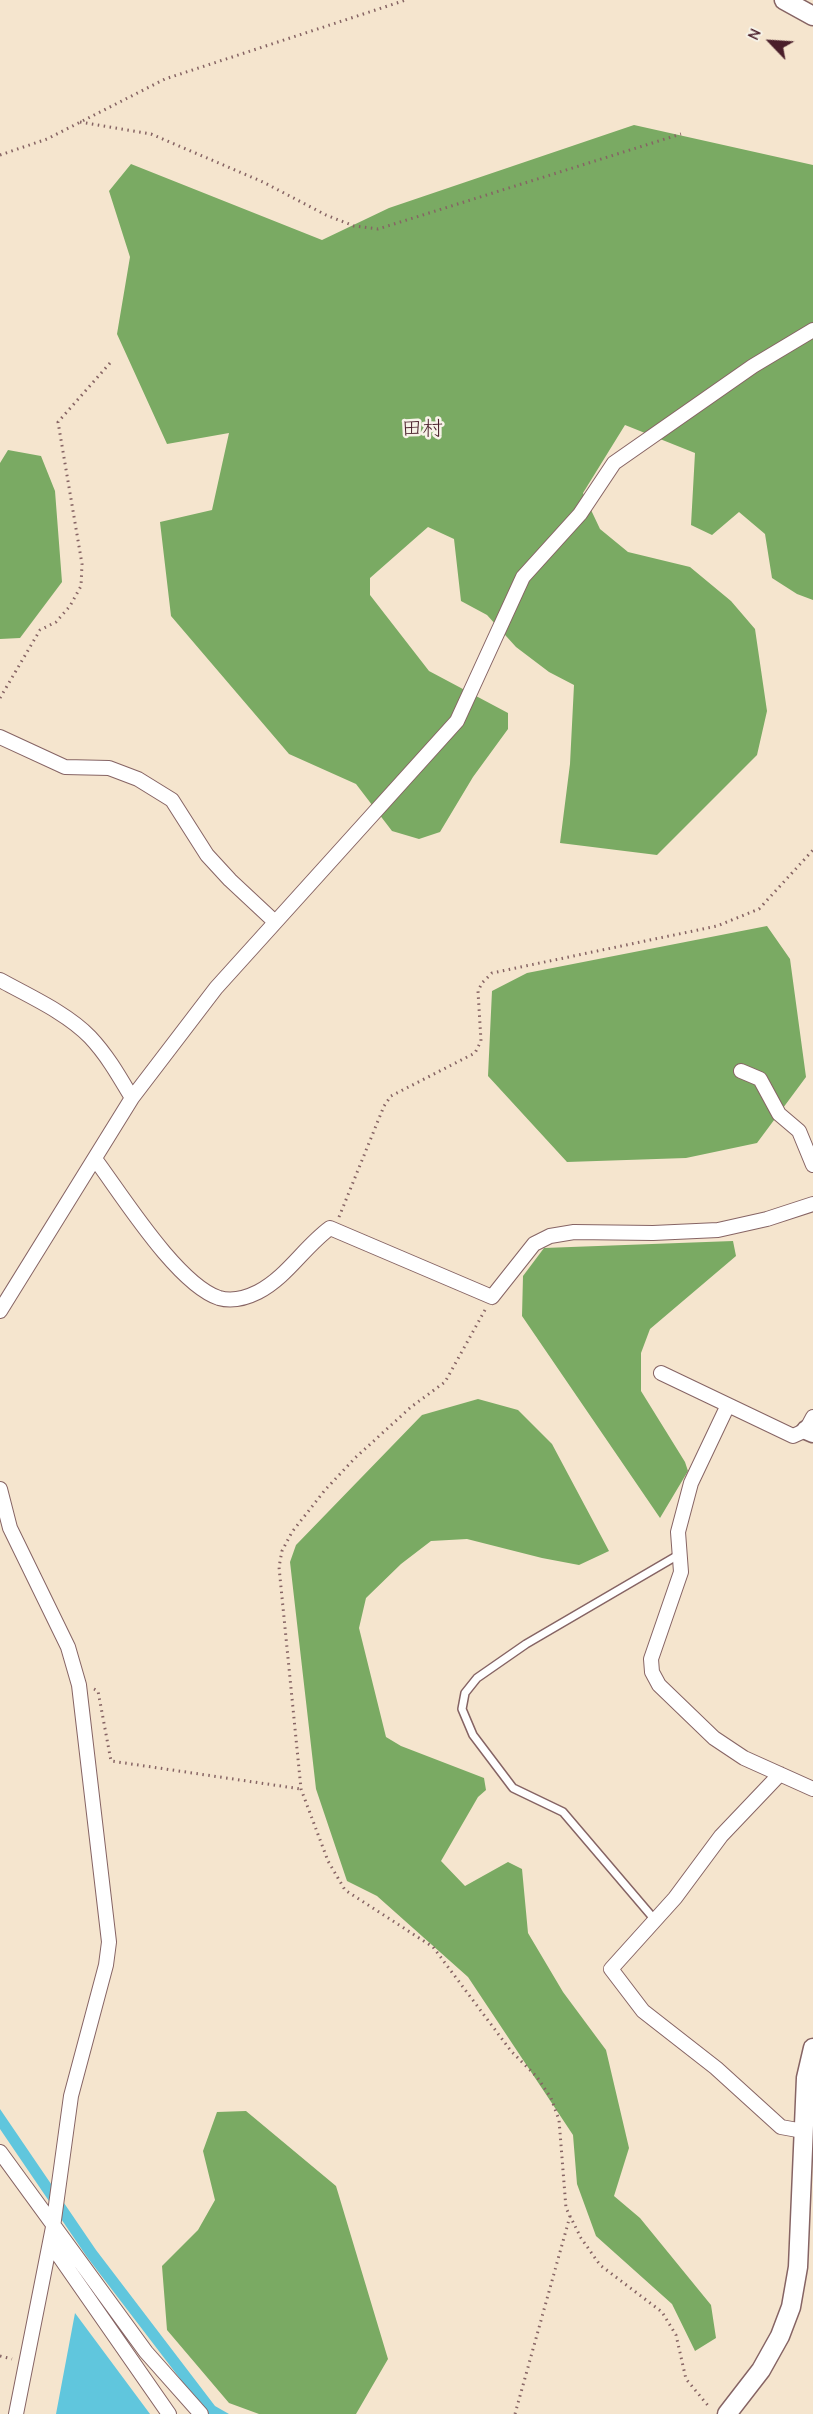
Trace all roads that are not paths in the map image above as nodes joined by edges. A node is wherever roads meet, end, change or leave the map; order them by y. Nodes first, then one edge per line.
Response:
1 (784, 0) edge
2 (813, 16) edge
3 (813, 330) edge
4 (0, 737) edge
5 (275, 922) junction
6 (0, 980) edge
7 (741, 1071) dead end
8 (132, 1098) junction
9 (95, 1159) junction
10 (813, 1165) edge
11 (813, 1204) edge
12 (0, 1311) edge
13 (661, 1373) dead end
14 (728, 1405) junction
15 (811, 1427) edge
16 (0, 1488) edge
17 (680, 1554) junction
18 (780, 1774) junction
19 (813, 1789) edge
20 (655, 1920) junction
21 (813, 2048) edge
22 (803, 2131) junction
23 (0, 2152) edge
24 (807, 2171) edge
25 (53, 2227) junction
26 (50, 2243) junction
27 (16, 2414) edge
28 (169, 2414) edge
29 (201, 2414) edge
30 (727, 2414) edge

1 - 2 street
3 - 5 street
4 - 5 street
5 - 8 street
6 - 8 street
7 - 10 street
8 - 9 street
9 - 11 street
9 - 12 street
13 - 14 street
14 - 15 street
14 - 17 street
16 - 25 street
17 - 18 street
17 - 20 lane
18 - 19 street
18 - 20 street
20 - 22 street
21 - 22 street
22 - 24 street
23 - 25 street
24 - 30 street
25 - 26 street
25 - 29 street
26 - 27 street
26 - 28 street

